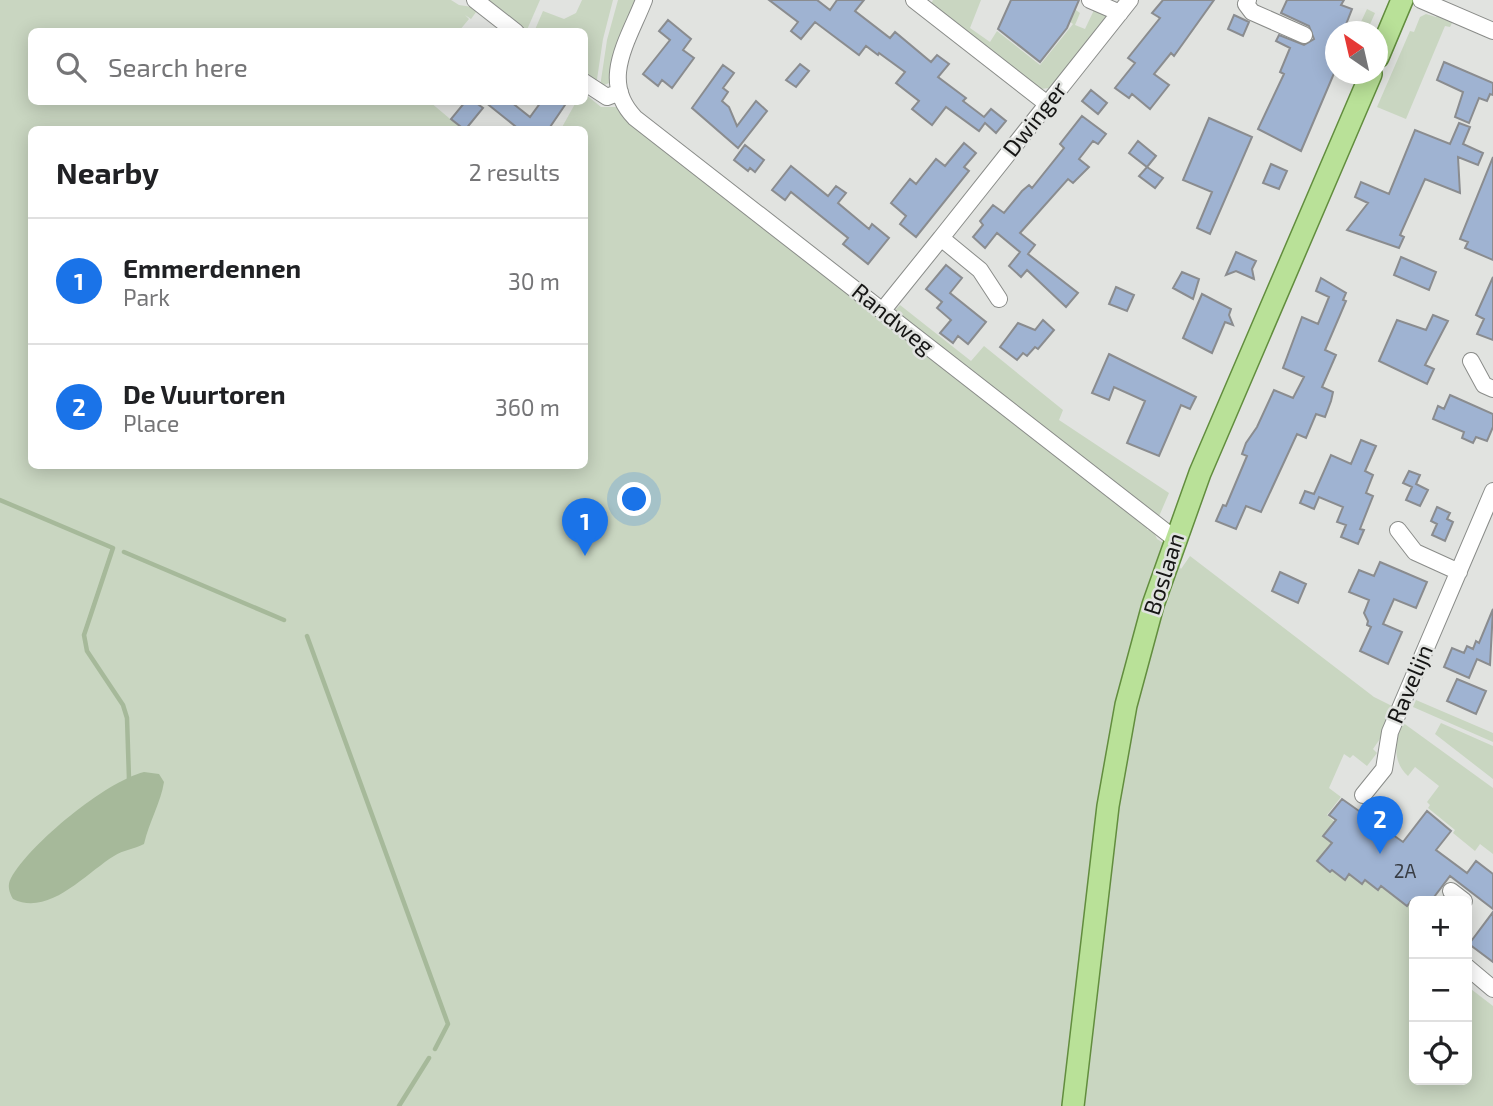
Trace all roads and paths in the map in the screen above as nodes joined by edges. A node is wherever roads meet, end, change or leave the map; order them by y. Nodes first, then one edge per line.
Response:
1 (475, 0) edge
2 (644, 0) edge
3 (914, 0) edge
4 (1090, 0) edge
5 (1248, 0) edge
6 (1402, 0) edge
7 (1420, 0) edge
8 (1125, 6) edge
9 (511, 28) edge
10 (1493, 31) edge
11 (1388, 32) edge
12 (1304, 35) dead end
13 (1367, 84) edge
14 (588, 85) edge
15 (620, 92) junction
16 (1046, 103) junction
17 (941, 238) junction
18 (999, 299) dead end
19 (883, 310) junction
20 (1471, 361) dead end
21 (1493, 389) edge
22 (1493, 491) edge
23 (1398, 530) dead end
24 (1175, 539) junction
25 (1459, 572) junction
26 (1363, 795) dead end
27 (1472, 971) edge
28 (1493, 989) edge
29 (1073, 1106) edge

1 - 9 street
2 - 15 street
3 - 16 street
4 - 8 street
5 - 12 street
6 - 11 main road
7 - 10 street
8 - 16 street, Dwinger
13 - 24 main road, Boslaan
14 - 15 street
15 - 19 street, Randweg
16 - 17 street, Dwinger
17 - 18 street
17 - 19 street, Dwinger
19 - 24 street, Randweg
20 - 21 street
22 - 25 street, Ravelijn
23 - 25 street
24 - 29 main road, Boslaan
25 - 26 street, Ravelijn
27 - 28 street

